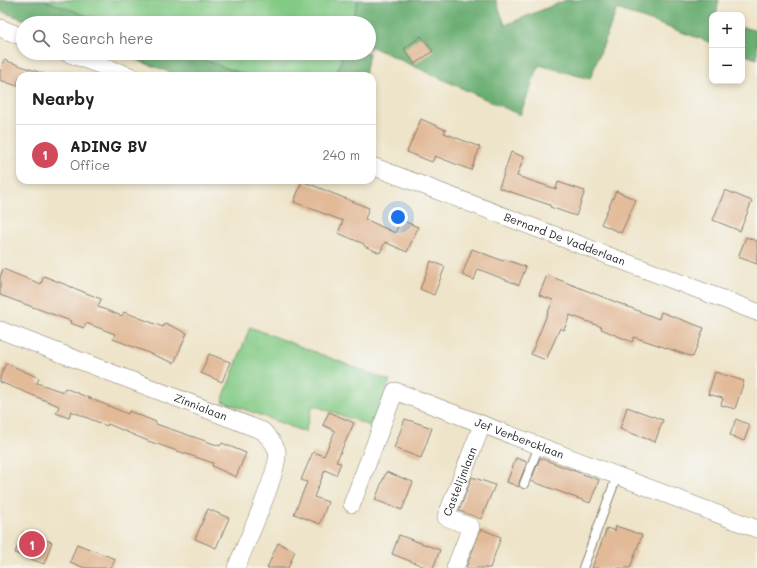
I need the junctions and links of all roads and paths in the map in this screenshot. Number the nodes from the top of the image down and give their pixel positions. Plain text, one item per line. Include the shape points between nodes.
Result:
1 (0, 28) edge
2 (16, 34) edge
3 (86, 60) edge
4 (119, 72) edge
5 (376, 168) edge
6 (757, 312) edge
7 (0, 330) edge
8 (482, 424) junction
9 (538, 446) junction
10 (617, 476) junction
11 (524, 484) dead end
12 (352, 504) dead end
13 (757, 529) edge
14 (236, 568) edge
15 (455, 568) edge
16 (582, 568) edge

1 - 2 street
3 - 4 street
5 - 6 street, Bernard De Vadderlaan
7 - 14 street, Zinnialaan via 263,431 273,442 277,453 274,471
8 - 9 street, Jef Verbercklaan
8 - 12 street, Jef Verbercklaan via 395,391
8 - 15 street, Castelijmlaan via 446,517 471,527
9 - 10 street, Jef Verbercklaan
9 - 11 lane
10 - 13 street, Jef Verbercklaan
10 - 16 lane

